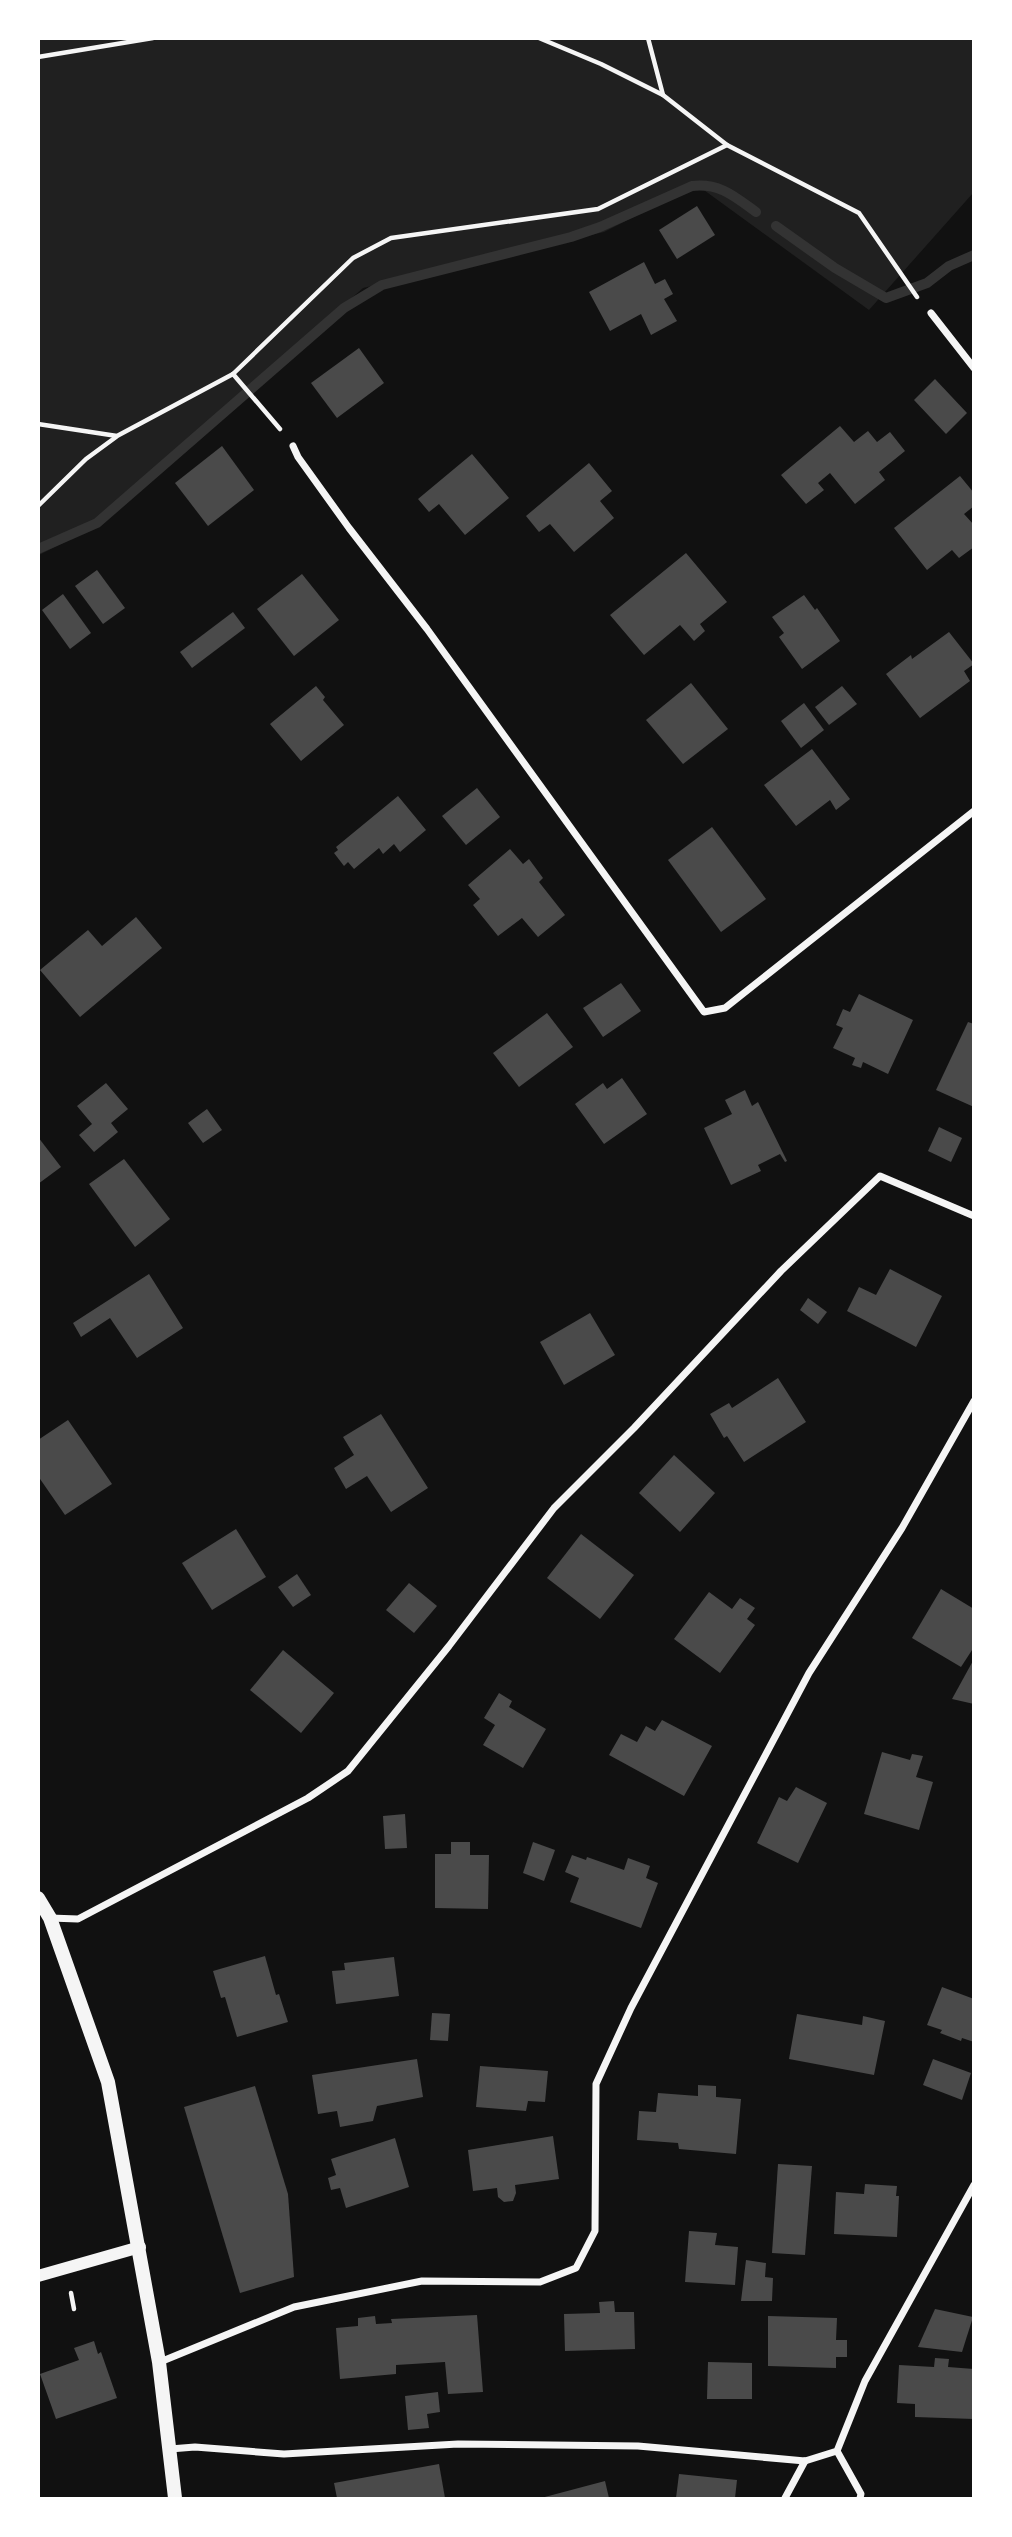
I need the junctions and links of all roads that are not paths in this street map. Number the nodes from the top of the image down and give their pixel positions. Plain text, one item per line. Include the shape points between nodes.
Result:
1 (930, 313) dead end
2 (974, 368) edge
3 (293, 446) road end
4 (974, 811) edge
5 (974, 1216) edge
6 (974, 1401) edge
7 (38, 1898) edge
8 (50, 1917) junction
9 (974, 2185) edge
10 (140, 2247) junction
11 (38, 2276) edge
12 (159, 2362) junction
13 (169, 2449) junction
14 (837, 2451) junction
15 (805, 2461) junction
16 (175, 2498) edge
17 (785, 2498) edge
18 (860, 2498) edge

1 - 2 street
3 - 4 street via 704,1012 725,1008
5 - 8 street via 880,1176 781,1271 554,1508 348,1771 308,1798 78,1919
6 - 12 street via 902,1528 809,1673 603,2068 596,2084 595,2231 576,2268 540,2282 422,2281 304,2305
7 - 8 main road
8 - 10 main road via 108,2082
9 - 14 street via 864,2381
10 - 11 street
10 - 12 main road
12 - 13 main road
13 - 15 street via 284,2454 458,2444 638,2446
13 - 16 main road
14 - 15 street
14 - 18 street
15 - 17 street

